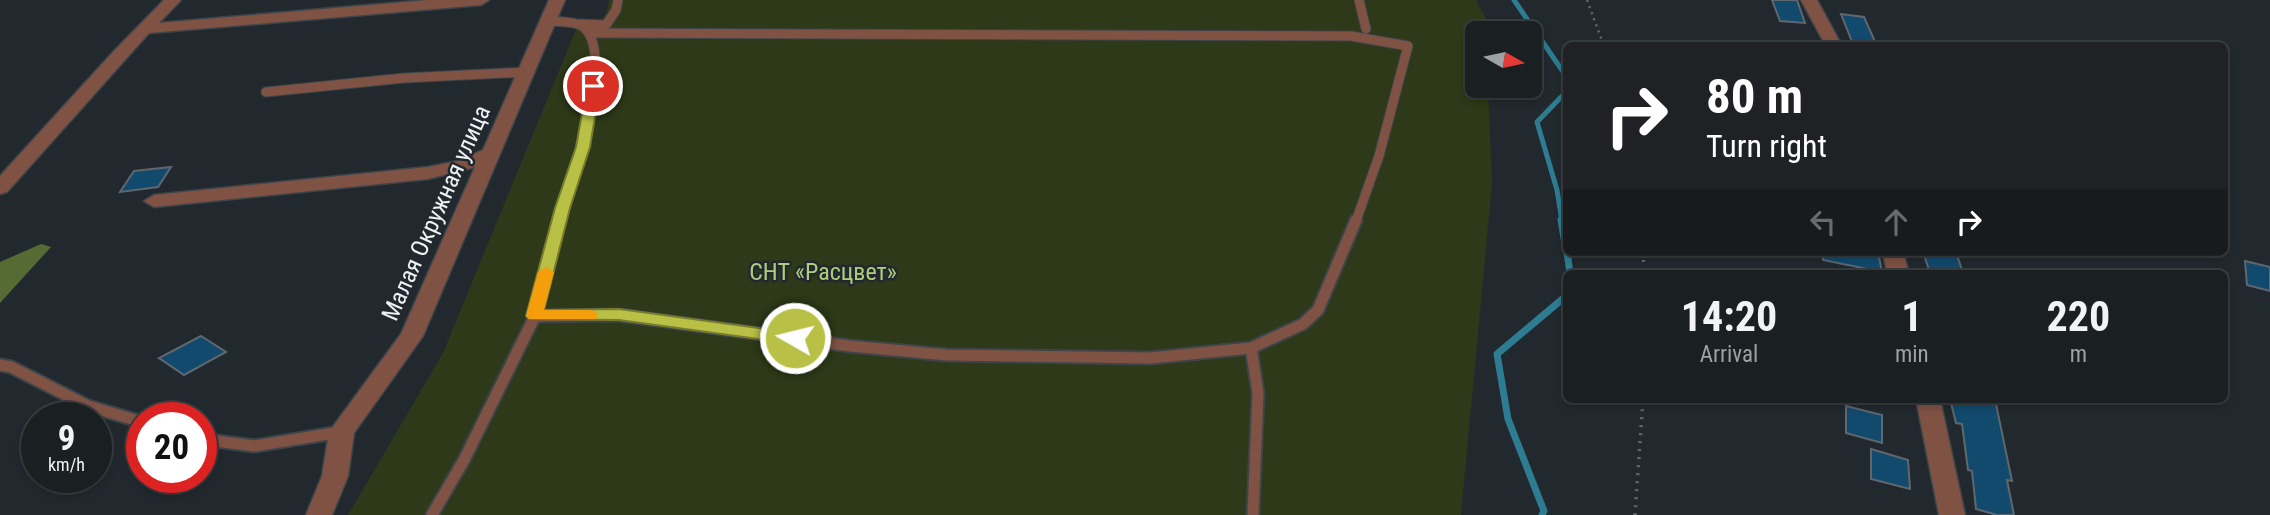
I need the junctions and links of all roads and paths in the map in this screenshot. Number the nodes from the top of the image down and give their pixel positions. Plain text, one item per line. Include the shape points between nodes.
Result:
1 (173, 0) edge
2 (481, 0) edge
3 (557, 0) edge
4 (618, 0) edge
5 (1359, 0) edge
6 (1587, 0) edge
7 (1809, 0) edge
8 (550, 21) junction
9 (580, 24) junction
10 (144, 29) junction
11 (1366, 29) dead end
12 (589, 33) junction
13 (1603, 42) edge
14 (1832, 42) edge
15 (527, 72) junction
16 (266, 92) dead end
17 (491, 154) junction
18 (0, 188) edge
19 (154, 201) dead end
20 (535, 316) junction
21 (1251, 348) junction
22 (0, 365) edge
23 (1643, 403) edge
24 (1929, 403) edge
25 (126, 417) edge
26 (342, 432) junction
27 (217, 444) edge
28 (318, 515) edge
29 (432, 515) edge
30 (1253, 515) edge
31 (1634, 515) edge
32 (1952, 515) edge

1 - 10 street
2 - 10 street
3 - 8 street, Малая Окружная улица
4 - 9 lane via 606,24
5 - 11 lane
6 - 13 path
7 - 14 street
8 - 9 lane
8 - 15 street, Малая Окружная улица
9 - 12 lane
10 - 18 street
12 - 20 lane via 593,86 583,147 562,208
12 - 21 lane via 1352,36 1408,46 1379,156 1318,310 1303,324
15 - 16 lane
15 - 17 street, Малая Окружная улица
17 - 19 street via 428,173
17 - 26 street, Малая Окружная улица via 412,336
20 - 21 lane via 619,315 947,355 1150,358
20 - 29 lane
21 - 30 lane via 1258,393
22 - 25 lane via 88,406
23 - 31 path
24 - 32 street
26 - 27 lane via 262,448
26 - 28 street, Малая Окружная улица via 335,476

